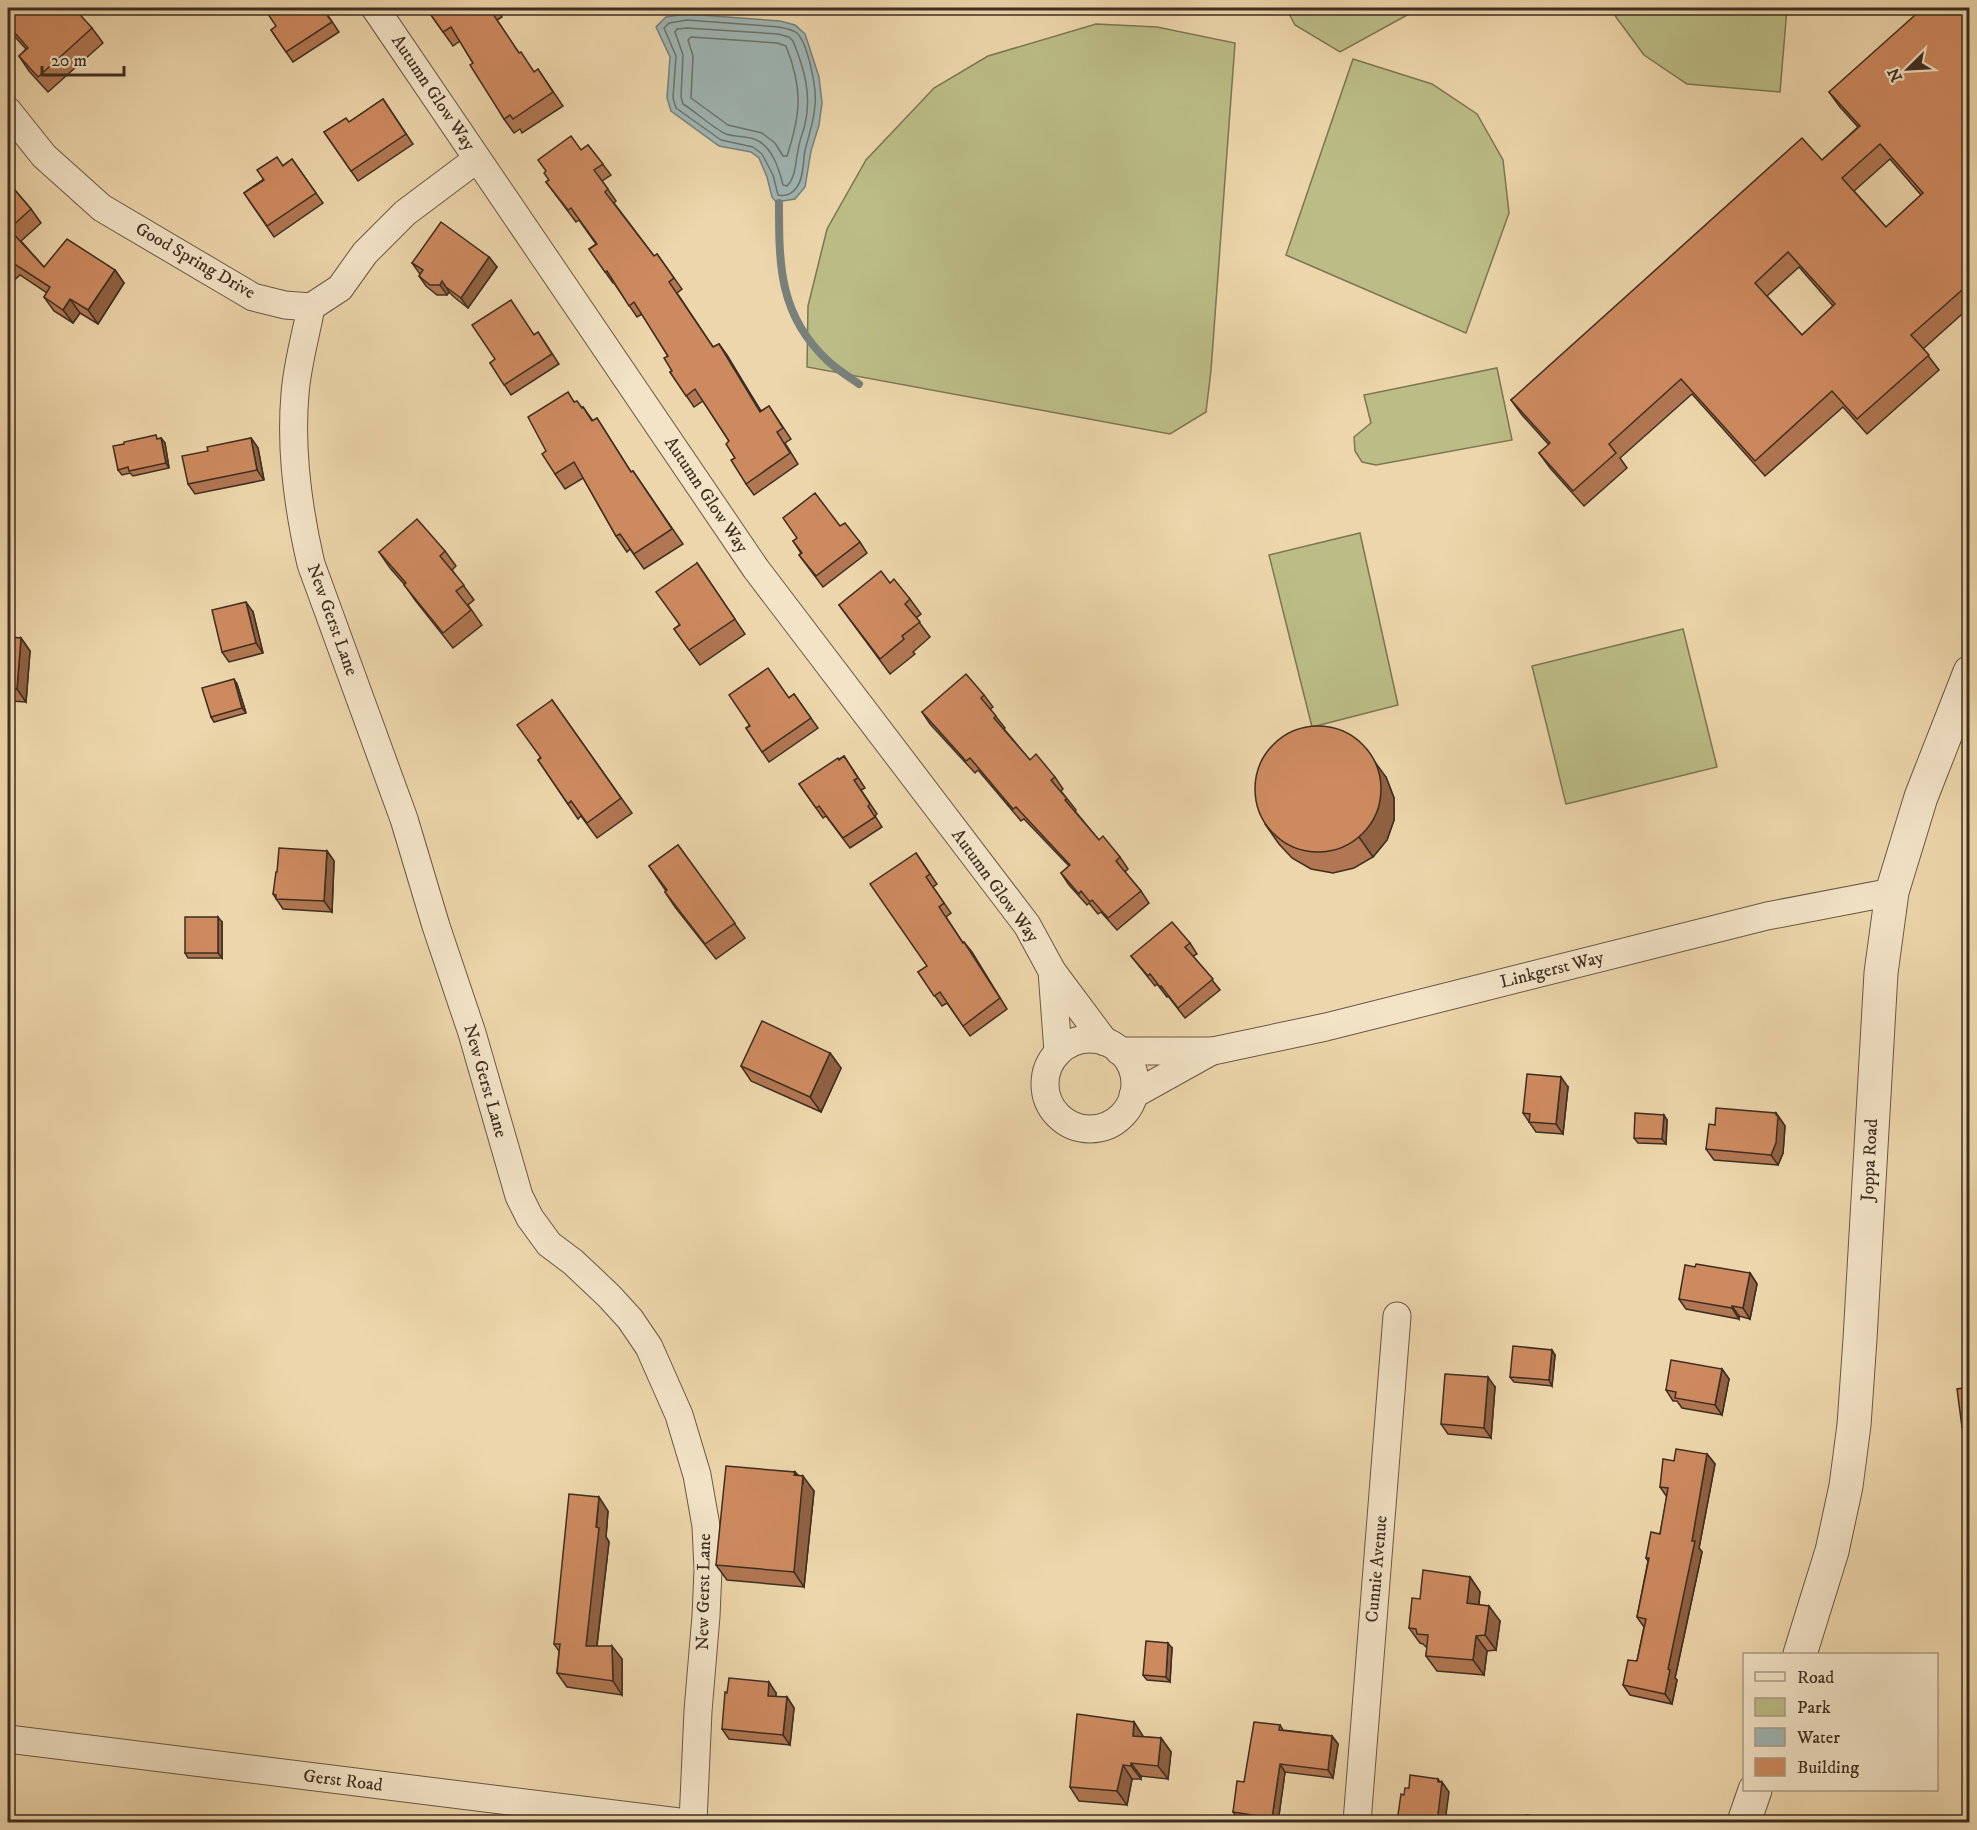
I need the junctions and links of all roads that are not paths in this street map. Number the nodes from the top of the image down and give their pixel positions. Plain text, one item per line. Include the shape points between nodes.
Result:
1 (375, 8) edge
2 (8, 111) edge
3 (477, 159) junction
4 (311, 306) junction
5 (1970, 672) edge
6 (1892, 892) junction
7 (1052, 971) junction
8 (1112, 1046) junction
9 (1213, 1051) junction
10 (1058, 1052) junction
11 (1133, 1095) junction
12 (1397, 1316) dead end
13 (1800, 1653) edge
14 (8, 1739) edge
15 (1755, 1791) edge
16 (491, 1811) edge
17 (679, 1822) edge
18 (693, 1822) edge
19 (1357, 1822) edge
20 (1744, 1822) edge

1 - 3 street, Autumn Glow Way
2 - 4 street, Good Spring Drive via 44,156 102,208 252,297
3 - 4 street via 405,213 365,253 340,288
3 - 7 street, Autumn Glow Way via 743,550 1027,925
4 - 18 street, New Gerst Lane via 295,393 295,477 303,531 311,564 404,819 519,1196 549,1244 609,1296 650,1347 679,1415 697,1474 706,1526 708,1570
5 - 6 street, Joppa Road via 1921,797
6 - 9 street, Linkgerst Way via 1767,915 1337,1024
6 - 13 street, Joppa Road via 1881,973 1860,1339 1848,1476 1832,1551
7 - 8 street, Autumn Glow Way
7 - 10 street, Autumn Glow Way
8 - 9 street, Linkgerst Way
8 - 10 street via 1080,1040
8 - 11 street via 1132,1071
9 - 11 street, Linkgerst Way
10 - 11 street via 1049,1064 1045,1090 1049,1104 1068,1124 1081,1129 1108,1126 1124,1113
12 - 19 street, Cunnie Avenue
14 - 16 street, Gerst Road
15 - 20 street
16 - 17 street, Gerst Road

